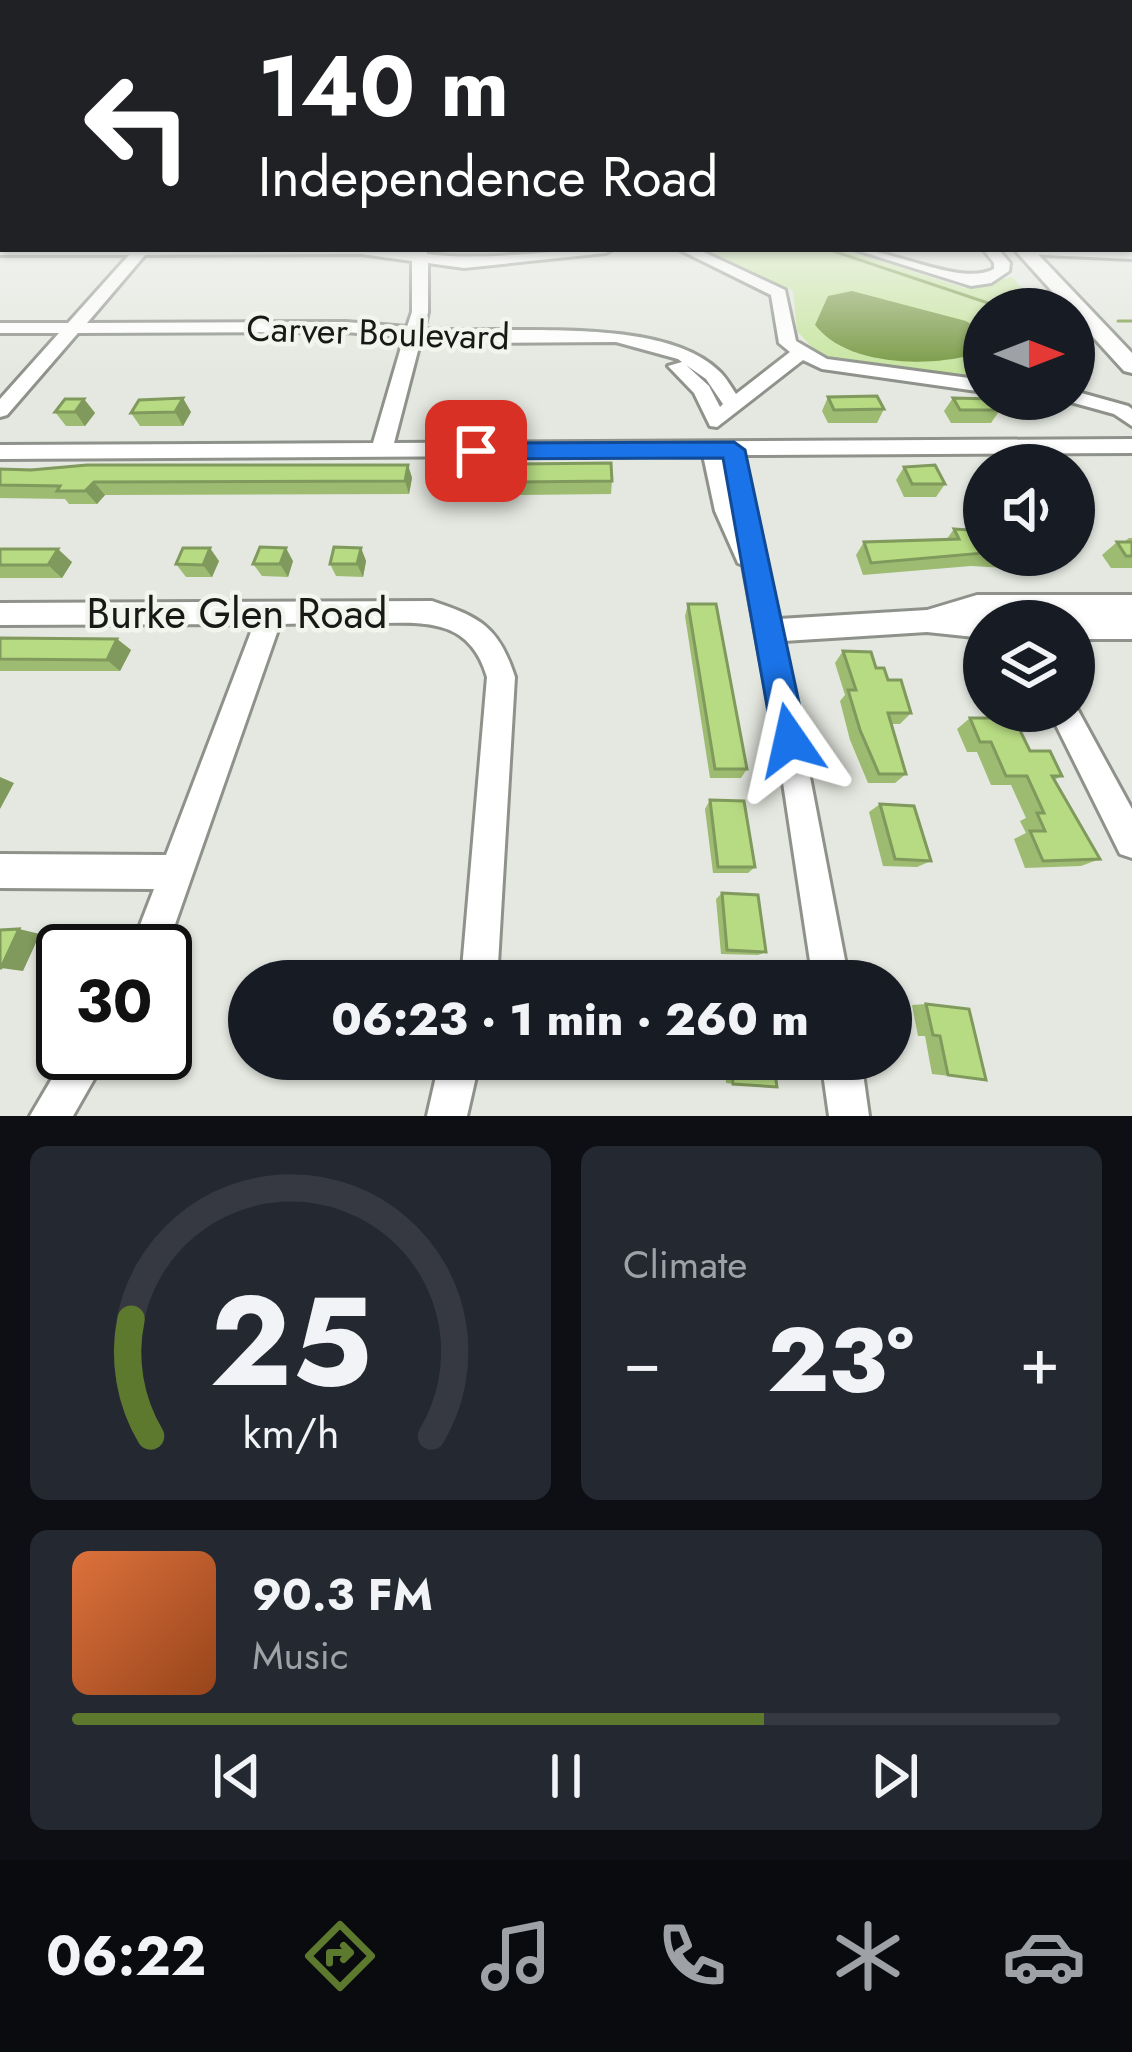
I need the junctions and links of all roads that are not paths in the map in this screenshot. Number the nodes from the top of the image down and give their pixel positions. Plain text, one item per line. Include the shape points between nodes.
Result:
1 (126, 267) edge
2 (423, 267) edge
3 (723, 267) edge
4 (923, 267) edge
5 (1001, 267) edge
6 (1040, 267) edge
7 (0, 328) edge
8 (68, 333) junction
9 (0, 338) edge
10 (410, 338) junction
11 (800, 353) junction
12 (1132, 366) edge
13 (963, 383) edge
14 (1095, 403) edge
15 (733, 404) junction
16 (0, 411) edge
17 (1132, 420) edge
18 (717, 421) junction
19 (1132, 446) edge
20 (722, 450) junction
21 (381, 451) junction
22 (0, 452) edge
23 (1132, 606) edge
24 (1095, 609) edge
25 (272, 613) junction
26 (0, 614) edge
27 (963, 619) edge
28 (1095, 628) edge
29 (1132, 628) edge
30 (769, 631) junction
31 (1074, 732) edge
32 (1132, 842) edge
33 (0, 871) edge
34 (178, 872) junction
35 (158, 924) edge
36 (480, 960) edge
37 (827, 960) edge
38 (73, 1080) edge
39 (455, 1080) edge
40 (845, 1080) edge
41 (50, 1116) edge
42 (447, 1116) edge
43 (849, 1116) edge

1 - 8 street
2 - 10 street
3 - 11 street via 778,293 788,343
4 - 5 street via 971,281
6 - 12 main road
7 - 8 street, Carver Boulevard
8 - 9 street, Carver Boulevard
8 - 10 street, Carver Boulevard
8 - 16 street
10 - 15 street, Carver Boulevard via 648,342 700,365
10 - 18 street, Carver Boulevard via 639,351 686,371
10 - 21 street
11 - 13 street via 845,368
11 - 15 street
14 - 17 street
15 - 18 street
18 - 20 street
19 - 20 street
20 - 21 street
20 - 30 street via 726,511
21 - 22 street
23 - 24 street
25 - 26 street, Burke Glen Road
25 - 34 street
25 - 36 street, Burke Glen Road via 432,612 488,639 501,676
27 - 30 street
28 - 29 street
30 - 37 street
31 - 32 street
33 - 34 street
34 - 35 street
38 - 41 street
39 - 42 street
40 - 43 street

